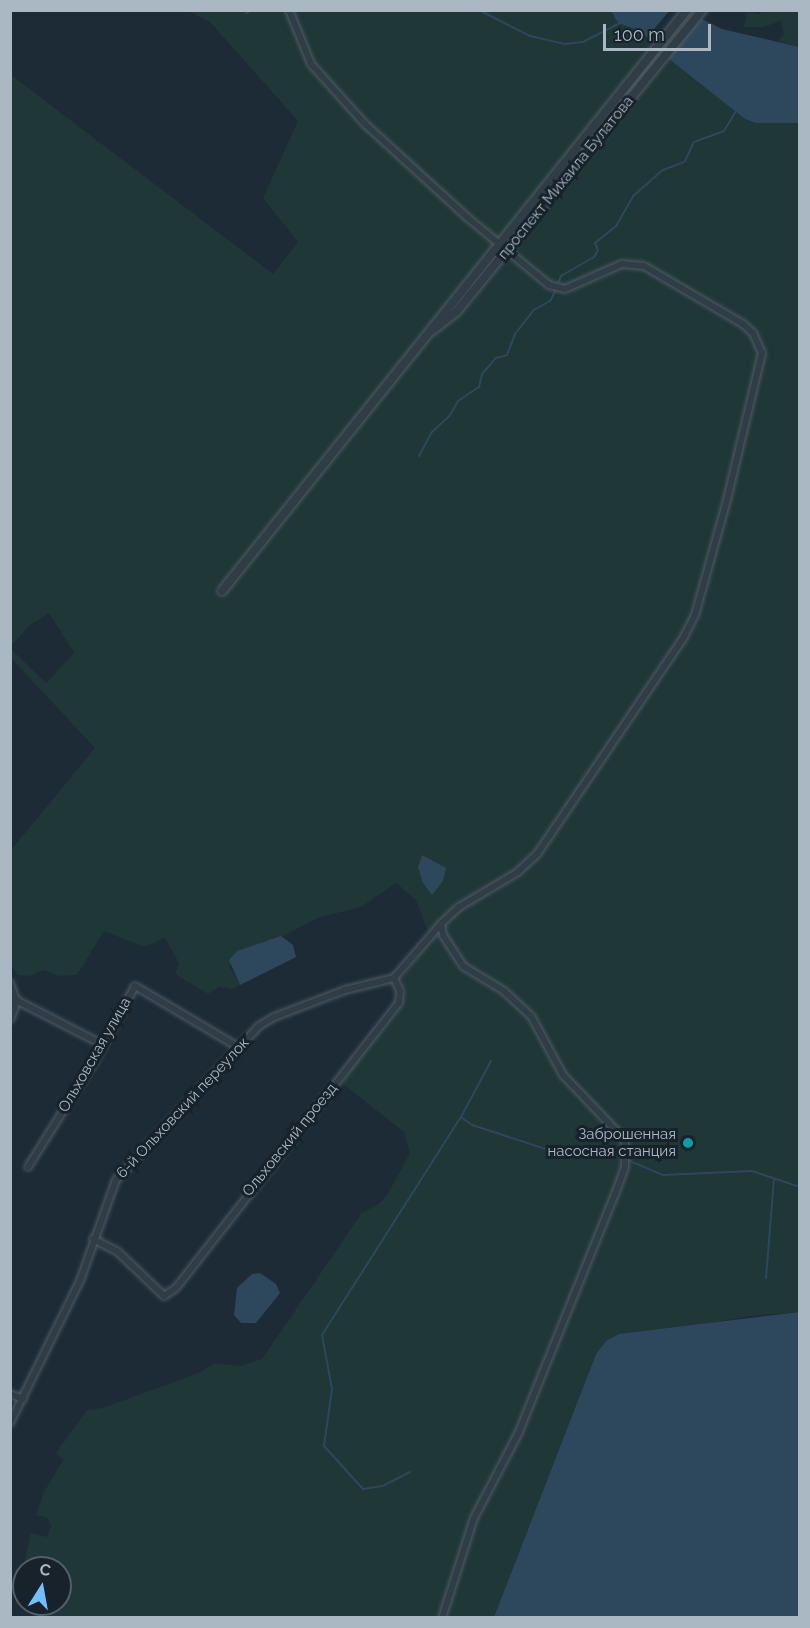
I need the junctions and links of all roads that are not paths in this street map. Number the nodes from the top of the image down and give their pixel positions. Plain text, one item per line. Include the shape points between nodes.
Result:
1 (289, 10) edge
2 (687, 10) edge
3 (702, 10) edge
4 (498, 242) junction
5 (507, 250) junction
6 (422, 338) junction
7 (222, 591) dead end
8 (441, 924) junction
9 (394, 978) junction
10 (10, 983) edge
11 (16, 1000) junction
12 (10, 1018) edge
13 (103, 1045) junction
14 (240, 1048) junction
15 (28, 1167) dead end
16 (93, 1239) junction
17 (10, 1394) edge
18 (23, 1399) junction
19 (10, 1423) edge
20 (442, 1617) edge

1 - 4 street via 311,64 364,124
2 - 4 street, проспект Михаила Булатова
3 - 5 street, проспект Михаила Булатова
4 - 5 street
4 - 6 street, проспект Михаила Булатова
5 - 6 street, проспект Михаила Булатова via 456,312
5 - 8 street via 549,285 565,289 622,264 644,266 743,324 758,342 762,364 702,589 684,638 537,854 518,872 459,907
6 - 7 street, проспект Михаила Булатова
8 - 9 street
8 - 20 street via 463,966 504,991 531,1016 564,1075 625,1140 625,1167 615,1194 519,1432 474,1518
9 - 14 street, 6-й Ольховский переулок via 345,990 274,1017
9 - 16 street, Ольховский проезд via 400,991 399,1003 176,1288 164,1296 118,1252
10 - 11 street
11 - 12 street
11 - 13 street
13 - 14 street, Ольховская улица via 135,986
13 - 15 street, Ольховская улица
14 - 16 street, 6-й Ольховский переулок via 116,1180
16 - 18 street, 6-й Ольховский переулок via 80,1281
17 - 18 street
18 - 19 street, 6-й Ольховский переулок

